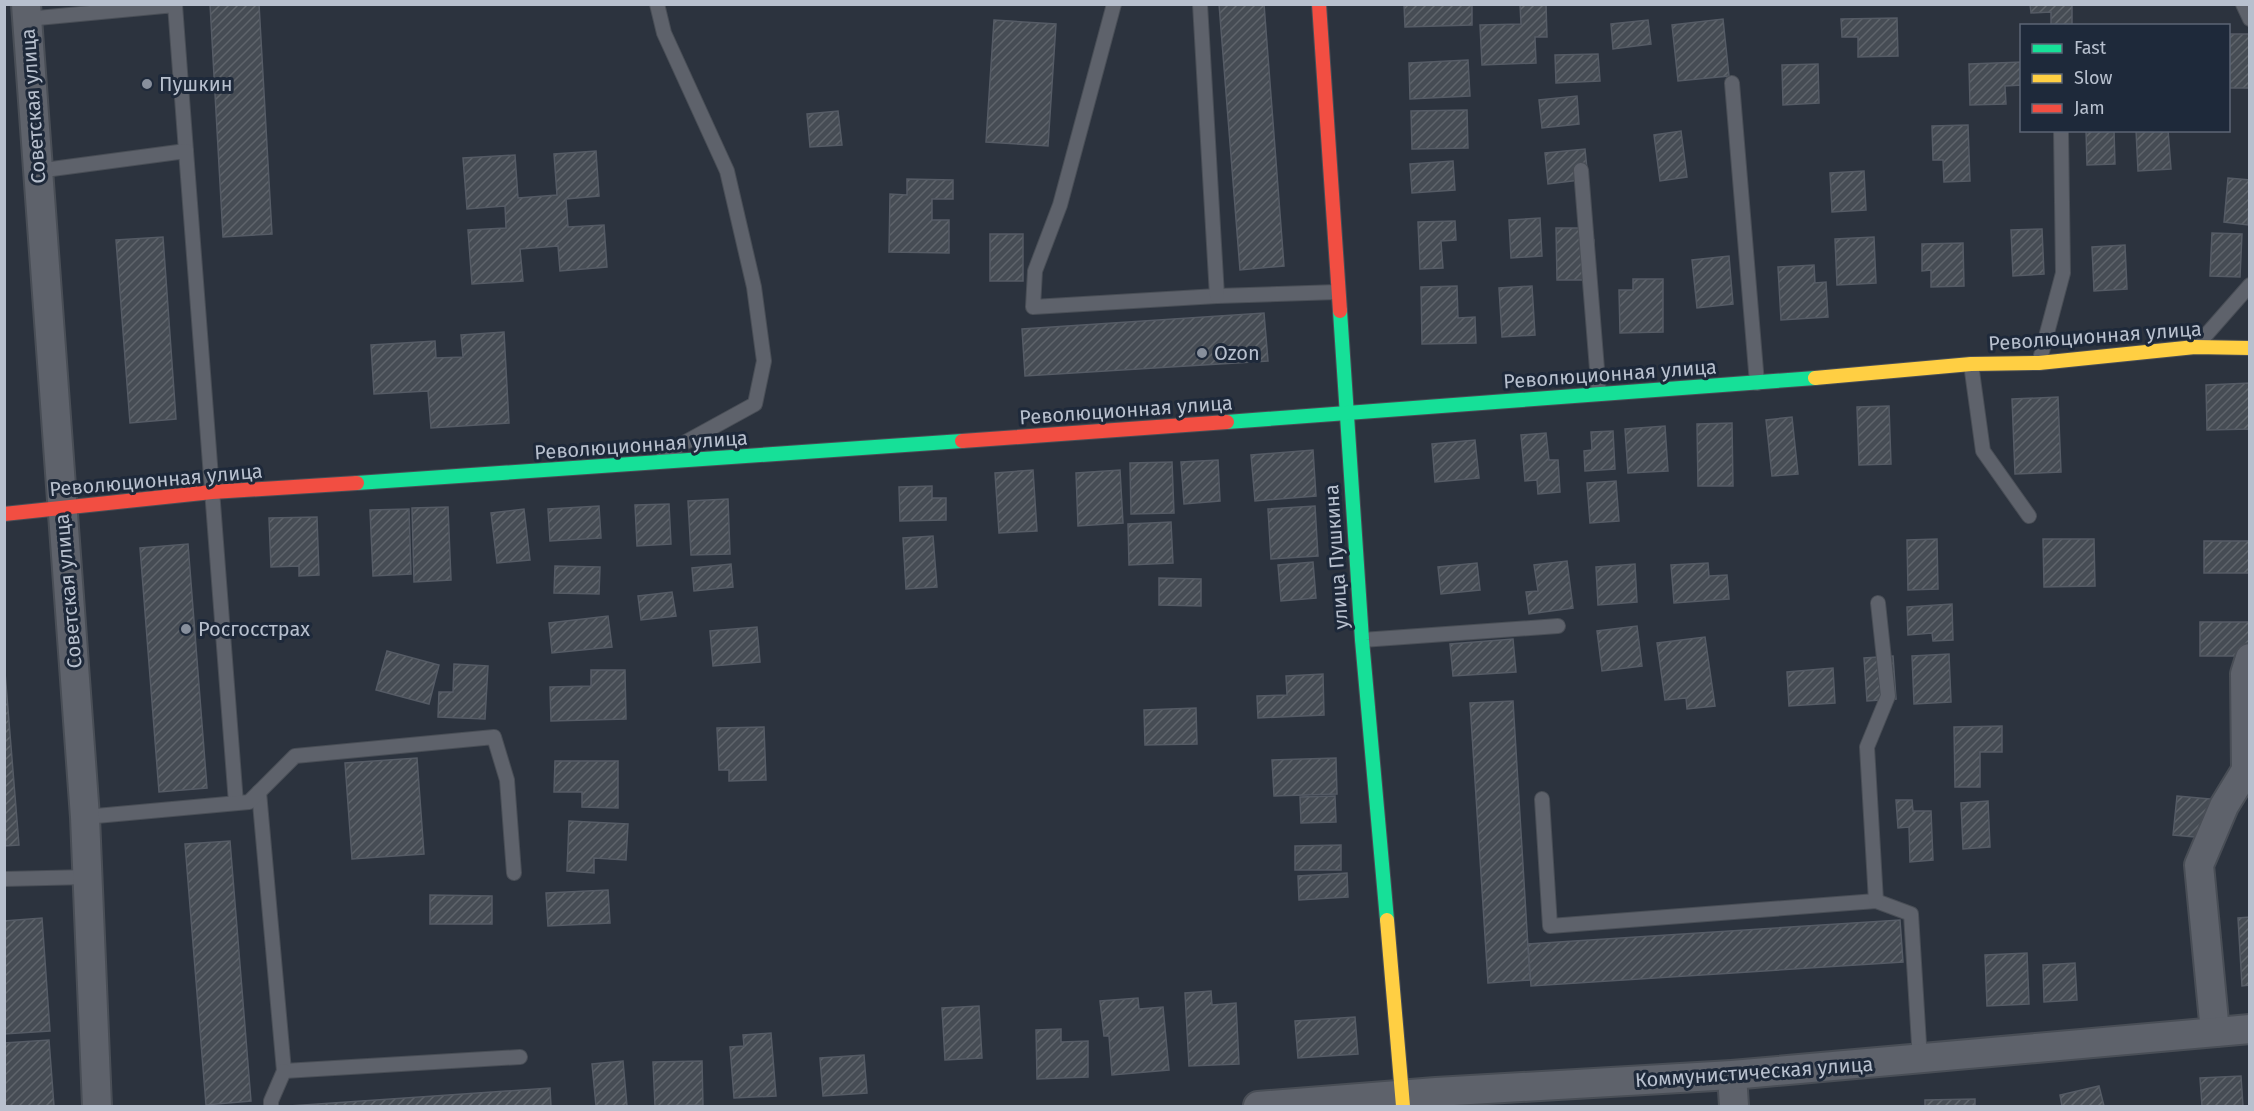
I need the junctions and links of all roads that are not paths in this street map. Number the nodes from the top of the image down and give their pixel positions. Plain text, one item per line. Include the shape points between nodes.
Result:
1 (657, 4) edge
2 (1114, 4) edge
3 (1200, 4) edge
4 (1319, 4) edge
5 (2243, 4) edge
6 (26, 11) edge
7 (2250, 19) edge
8 (1732, 83) dead end
9 (2061, 132) edge
10 (186, 151) junction
11 (1581, 170) dead end
12 (37, 171) junction
13 (2250, 285) edge
14 (1338, 292) junction
15 (1217, 296) junction
16 (2195, 347) junction
17 (2250, 348) edge
18 (2039, 363) junction
19 (1971, 364) junction
20 (1757, 382) junction
21 (1599, 394) junction
22 (1346, 413) junction
23 (646, 464) junction
24 (212, 492) junction
25 (62, 508) junction
26 (4, 514) edge
27 (2029, 516) dead end
28 (1878, 603) dead end
29 (1558, 626) dead end
30 (1362, 640) junction
31 (2250, 658) edge
32 (259, 792) junction
33 (1542, 799) dead end
34 (236, 803) junction
35 (85, 817) junction
36 (514, 873) dead end
37 (88, 877) junction
38 (4, 879) edge
39 (1876, 902) junction
40 (2250, 1029) edge
41 (2215, 1032) junction
42 (520, 1057) dead end
43 (1920, 1060) junction
44 (284, 1071) junction
45 (1732, 1075) junction
46 (1403, 1101) edge
47 (97, 1107) edge
48 (271, 1107) edge
49 (1258, 1107) edge
50 (1734, 1107) edge

1 - 23 lane via 664,33 726,171 754,287 764,361 755,404
2 - 15 lane via 1060,205 1035,271 1033,307
3 - 15 lane
4 - 14 street, улица Пушкина
5 - 7 lane
6 - 10 lane via 175,5
6 - 12 street, Советская улица
8 - 20 lane
9 - 18 lane via 2063,273
10 - 12 lane
10 - 24 lane
11 - 21 lane
12 - 25 street, Советская улица
13 - 16 lane
14 - 15 lane
14 - 22 street, улица Пушкина
16 - 17 street, Революционная улица
16 - 18 street, Революционная улица
18 - 19 street, Революционная улица
19 - 20 street, Революционная улица
19 - 27 lane via 1983,451
20 - 21 street, Революционная улица
21 - 22 street, Революционная улица
22 - 23 street, Революционная улица
22 - 30 street, улица Пушкина
23 - 24 street, Революционная улица
24 - 25 street, Революционная улица
24 - 34 lane
25 - 26 street, Революционная улица
25 - 35 street, Советская улица
28 - 39 lane via 1888,696 1867,747
29 - 30 lane
30 - 46 street, улица Пушкина
31 - 41 street via 2245,674 2246,770 2224,806 2199,865
32 - 34 lane via 249,802
32 - 36 lane via 295,756 494,737 507,780
32 - 44 lane
33 - 39 lane via 1550,926
34 - 35 lane
35 - 37 street, Советская улица
37 - 38 lane
37 - 47 street, Советская улица
39 - 43 lane via 1911,914
40 - 41 street, Коммунистическая улица
41 - 43 street, Коммунистическая улица
42 - 44 lane
43 - 45 street, Коммунистическая улица
44 - 48 lane
45 - 46 street, Коммунистическая улица
45 - 50 street
46 - 49 street, Коммунистическая улица

